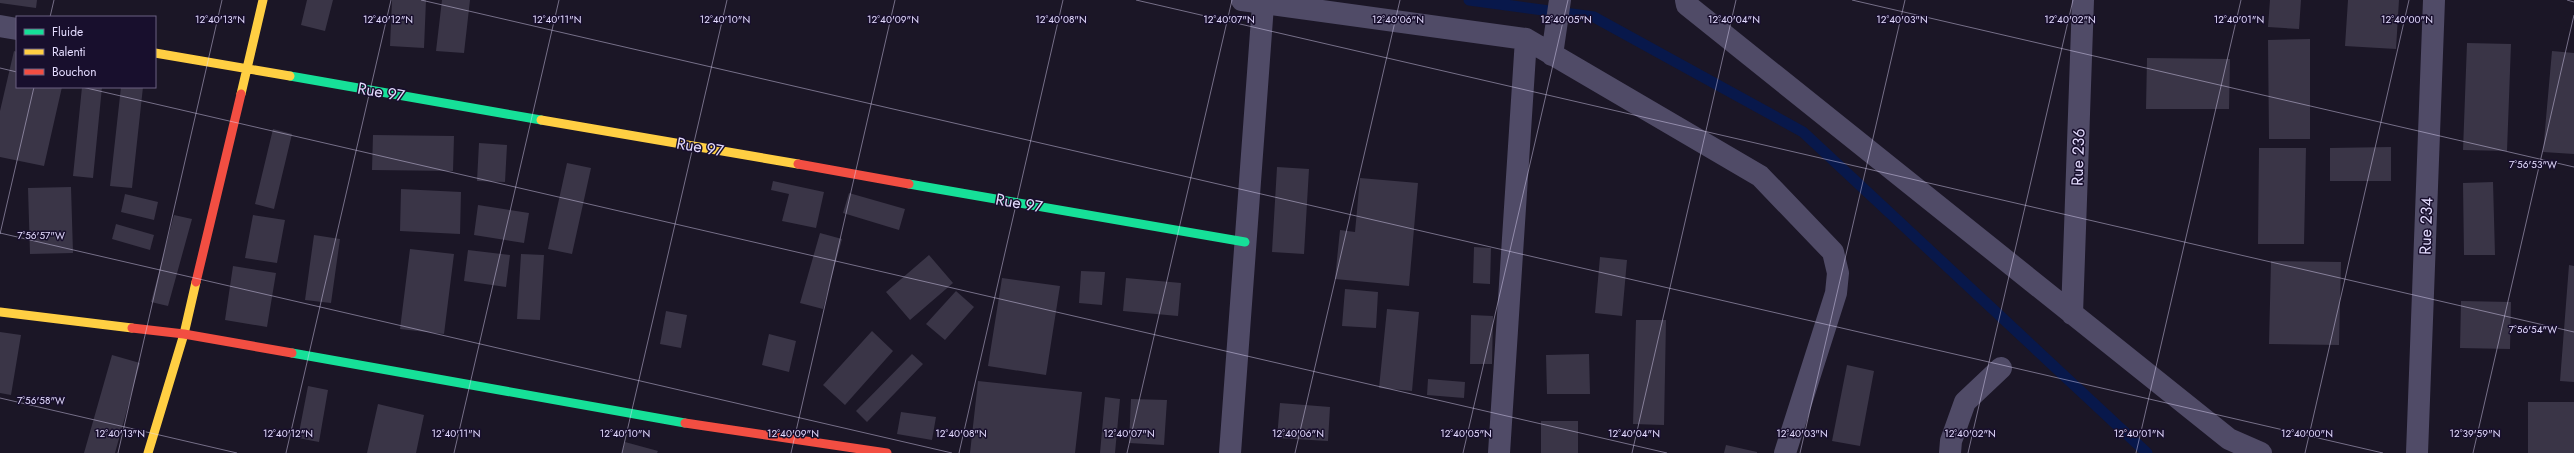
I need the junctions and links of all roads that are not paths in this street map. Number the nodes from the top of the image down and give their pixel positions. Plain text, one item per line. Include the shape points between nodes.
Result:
1 (263, 0) edge
2 (1686, 0) edge
3 (2083, 0) edge
4 (2434, 0) edge
5 (1253, 2) edge
6 (1559, 10) edge
7 (0, 26) edge
8 (16, 29) edge
9 (1526, 39) junction
10 (156, 53) edge
11 (1552, 55) junction
12 (248, 69) junction
13 (1246, 242) junction
14 (0, 312) edge
15 (2072, 314) junction
16 (184, 334) junction
17 (2001, 368) dead end
18 (1950, 447) edge
19 (148, 453) edge
20 (887, 453) edge
21 (1230, 453) edge
22 (1499, 453) edge
23 (1785, 453) edge
24 (2261, 453) edge
25 (2417, 453) edge

1 - 12 street
2 - 15 street via 1687,5
3 - 15 street, Rue 236
4 - 25 street, Rue 234
5 - 9 street
5 - 13 street
6 - 11 street
7 - 8 street
9 - 11 street
9 - 22 street
10 - 12 street, Rue 97
11 - 23 street via 1760,176 1833,252 1838,273 1836,293
12 - 13 street, Rue 97
12 - 16 street
13 - 21 street
14 - 16 street
15 - 24 street via 2229,439
16 - 19 street
16 - 20 street via 683,423
17 - 18 street via 1965,402

